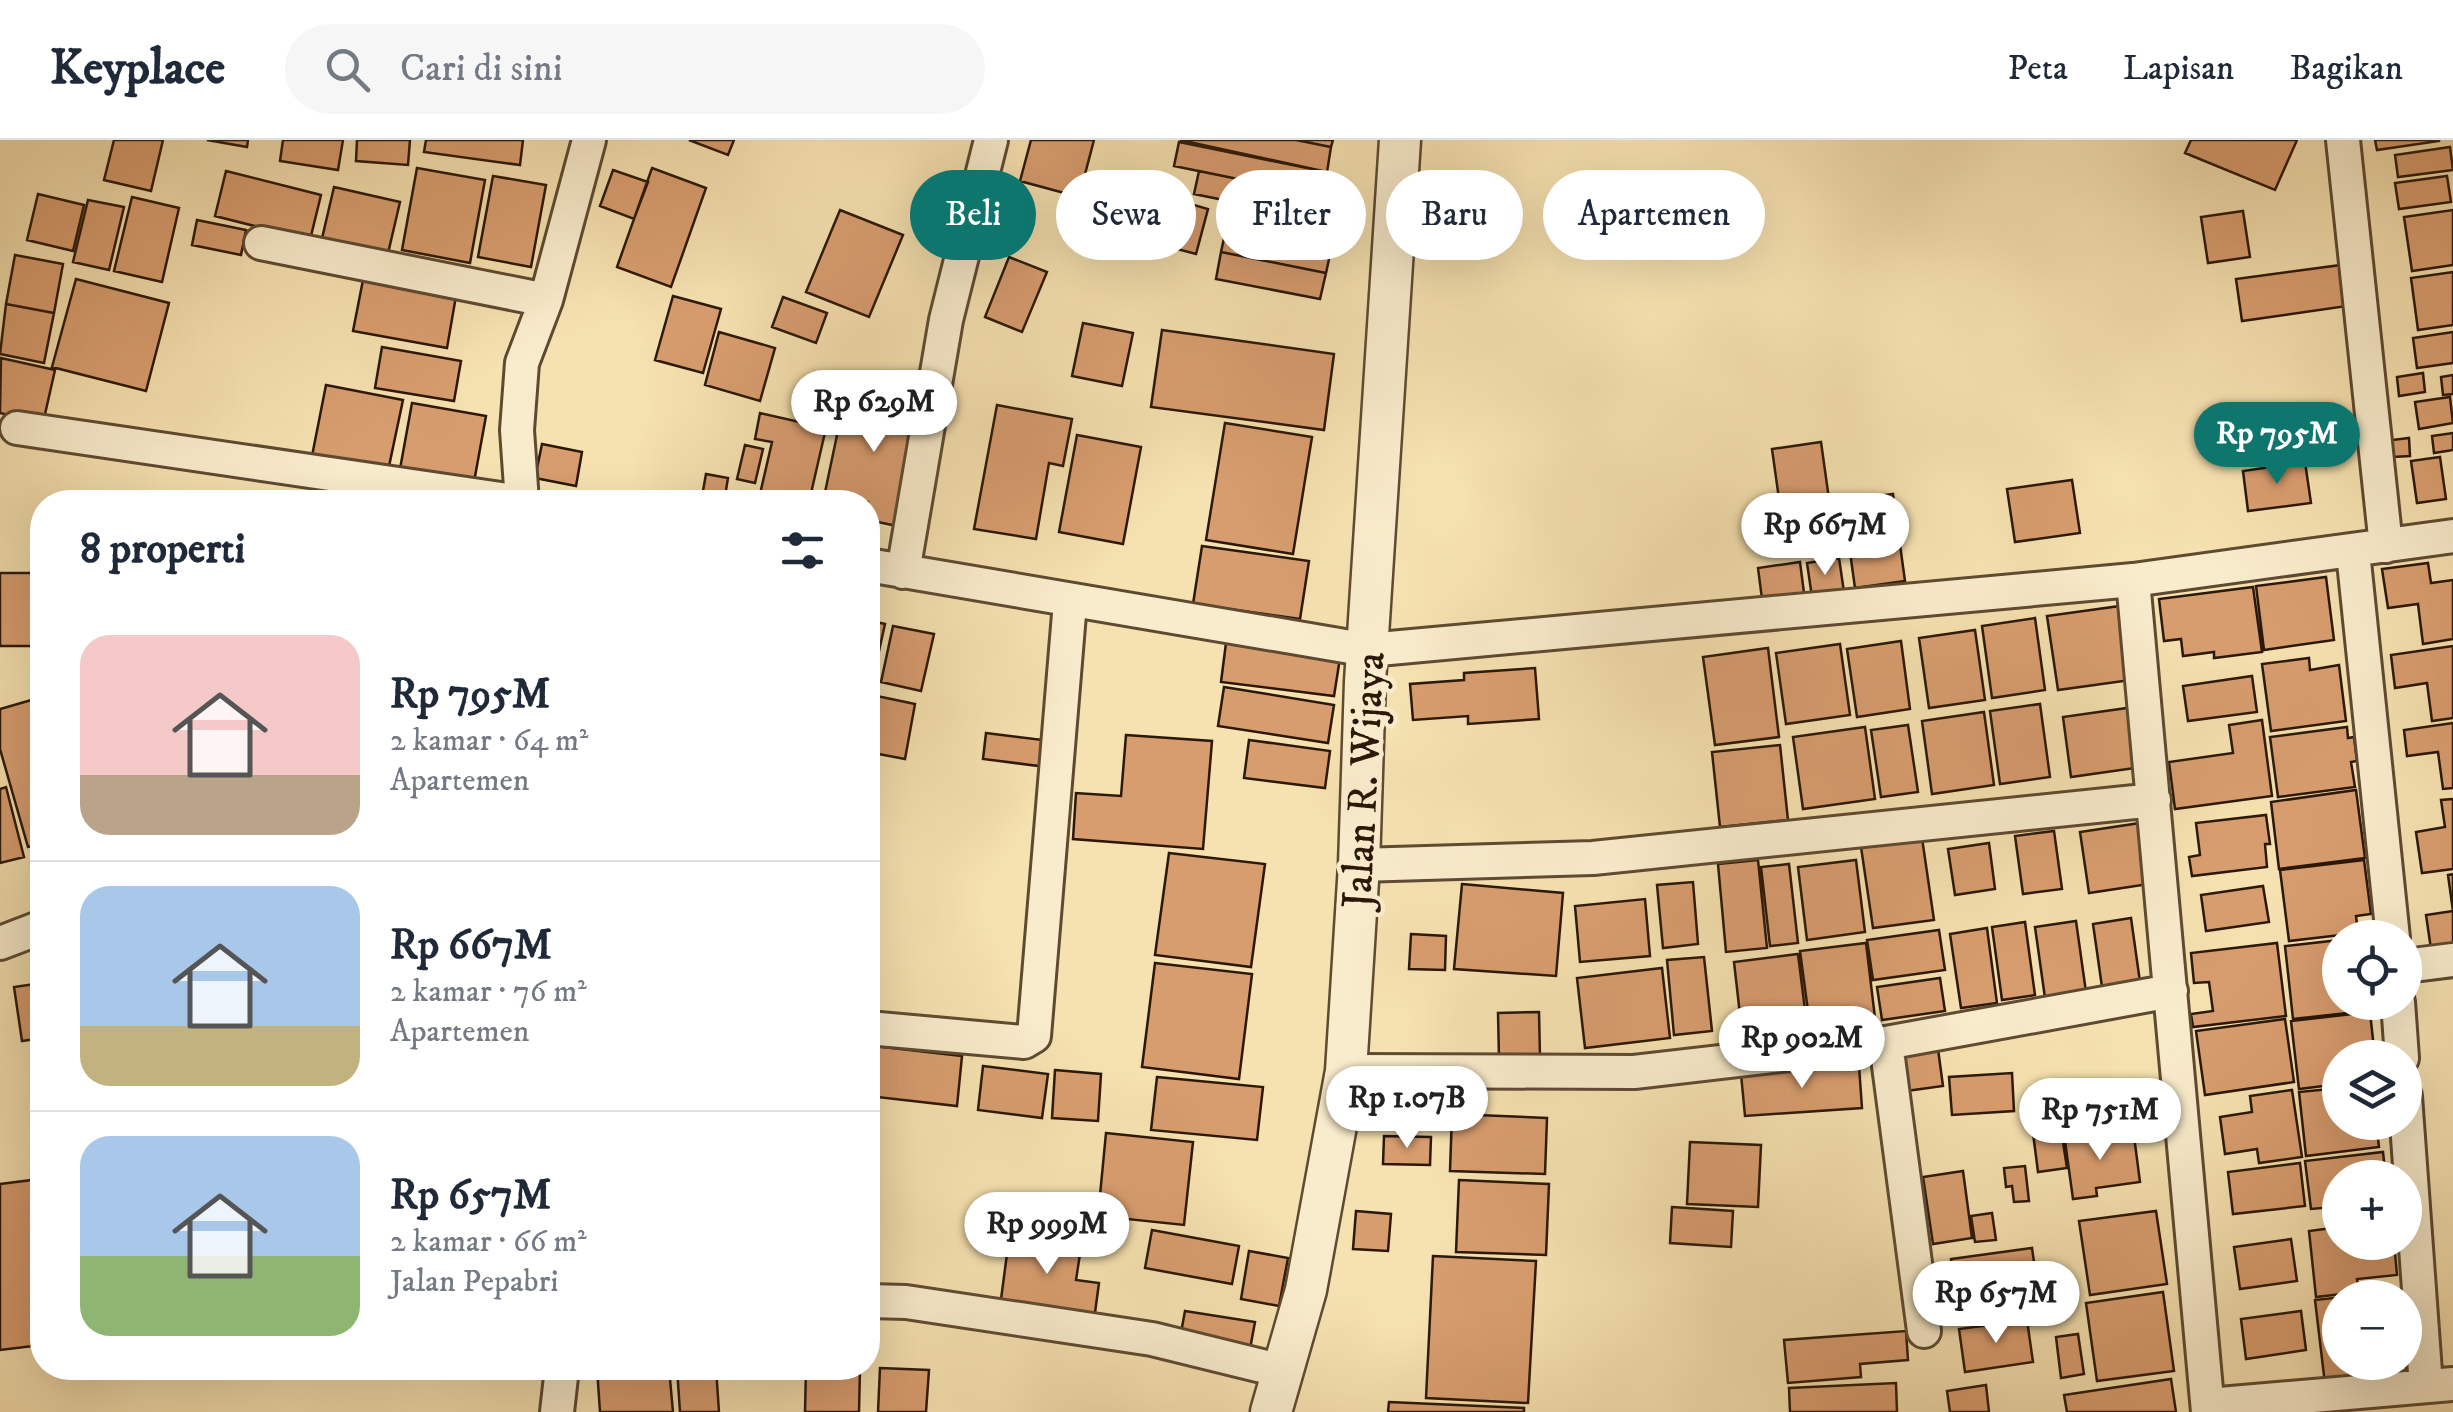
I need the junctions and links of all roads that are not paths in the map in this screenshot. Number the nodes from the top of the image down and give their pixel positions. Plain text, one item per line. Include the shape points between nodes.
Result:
1 (589, 140) edge
2 (992, 140) edge
3 (1400, 140) edge
4 (2343, 140) edge
5 (261, 243) dead end
6 (546, 300) junction
7 (17, 428) dead end
8 (440, 490) edge
9 (521, 490) edge
10 (2453, 536) edge
11 (2386, 546) junction
12 (2353, 552) junction
13 (880, 568) edge
14 (903, 572) junction
15 (2133, 580) junction
16 (1070, 602) junction
17 (1368, 650) junction
18 (2154, 800) junction
19 (1360, 865) junction
20 (2391, 920) edge
21 (30, 931) edge
22 (0, 942) edge
23 (2453, 960) edge
24 (2422, 964) edge
25 (2171, 991) junction
26 (880, 1029) edge
27 (1886, 1043) junction
28 (1346, 1072) junction
29 (2410, 1140) edge
30 (880, 1301) edge
31 (1924, 1332) dead end
32 (1282, 1371) junction
33 (561, 1380) edge
34 (2439, 1385) edge
35 (2208, 1408) edge
36 (557, 1412) edge
37 (1271, 1412) edge

1 - 6 street
2 - 14 street via 946,320
3 - 17 street, Jalan R. Wijaya
4 - 11 street
5 - 6 street
6 - 9 street via 522,363
7 - 8 street
10 - 11 street
11 - 12 street
12 - 15 street
12 - 20 street
13 - 14 street
14 - 16 street
15 - 17 street
15 - 18 street
16 - 17 street
16 - 26 street via 1034,1036 1024,1042
17 - 19 street, Jalan R. Wijaya
18 - 19 street via 1594,858
18 - 25 street
19 - 28 street, Jalan R. Wijaya
21 - 22 street
23 - 24 street
25 - 27 street
25 - 35 street
27 - 28 street via 1634,1072
27 - 31 street
28 - 32 street, Jalan R. Wijaya via 1306,1290
29 - 34 street
30 - 32 street via 1152,1338
32 - 37 street, Jalan R. Wijaya
33 - 36 street
34 - 35 street

